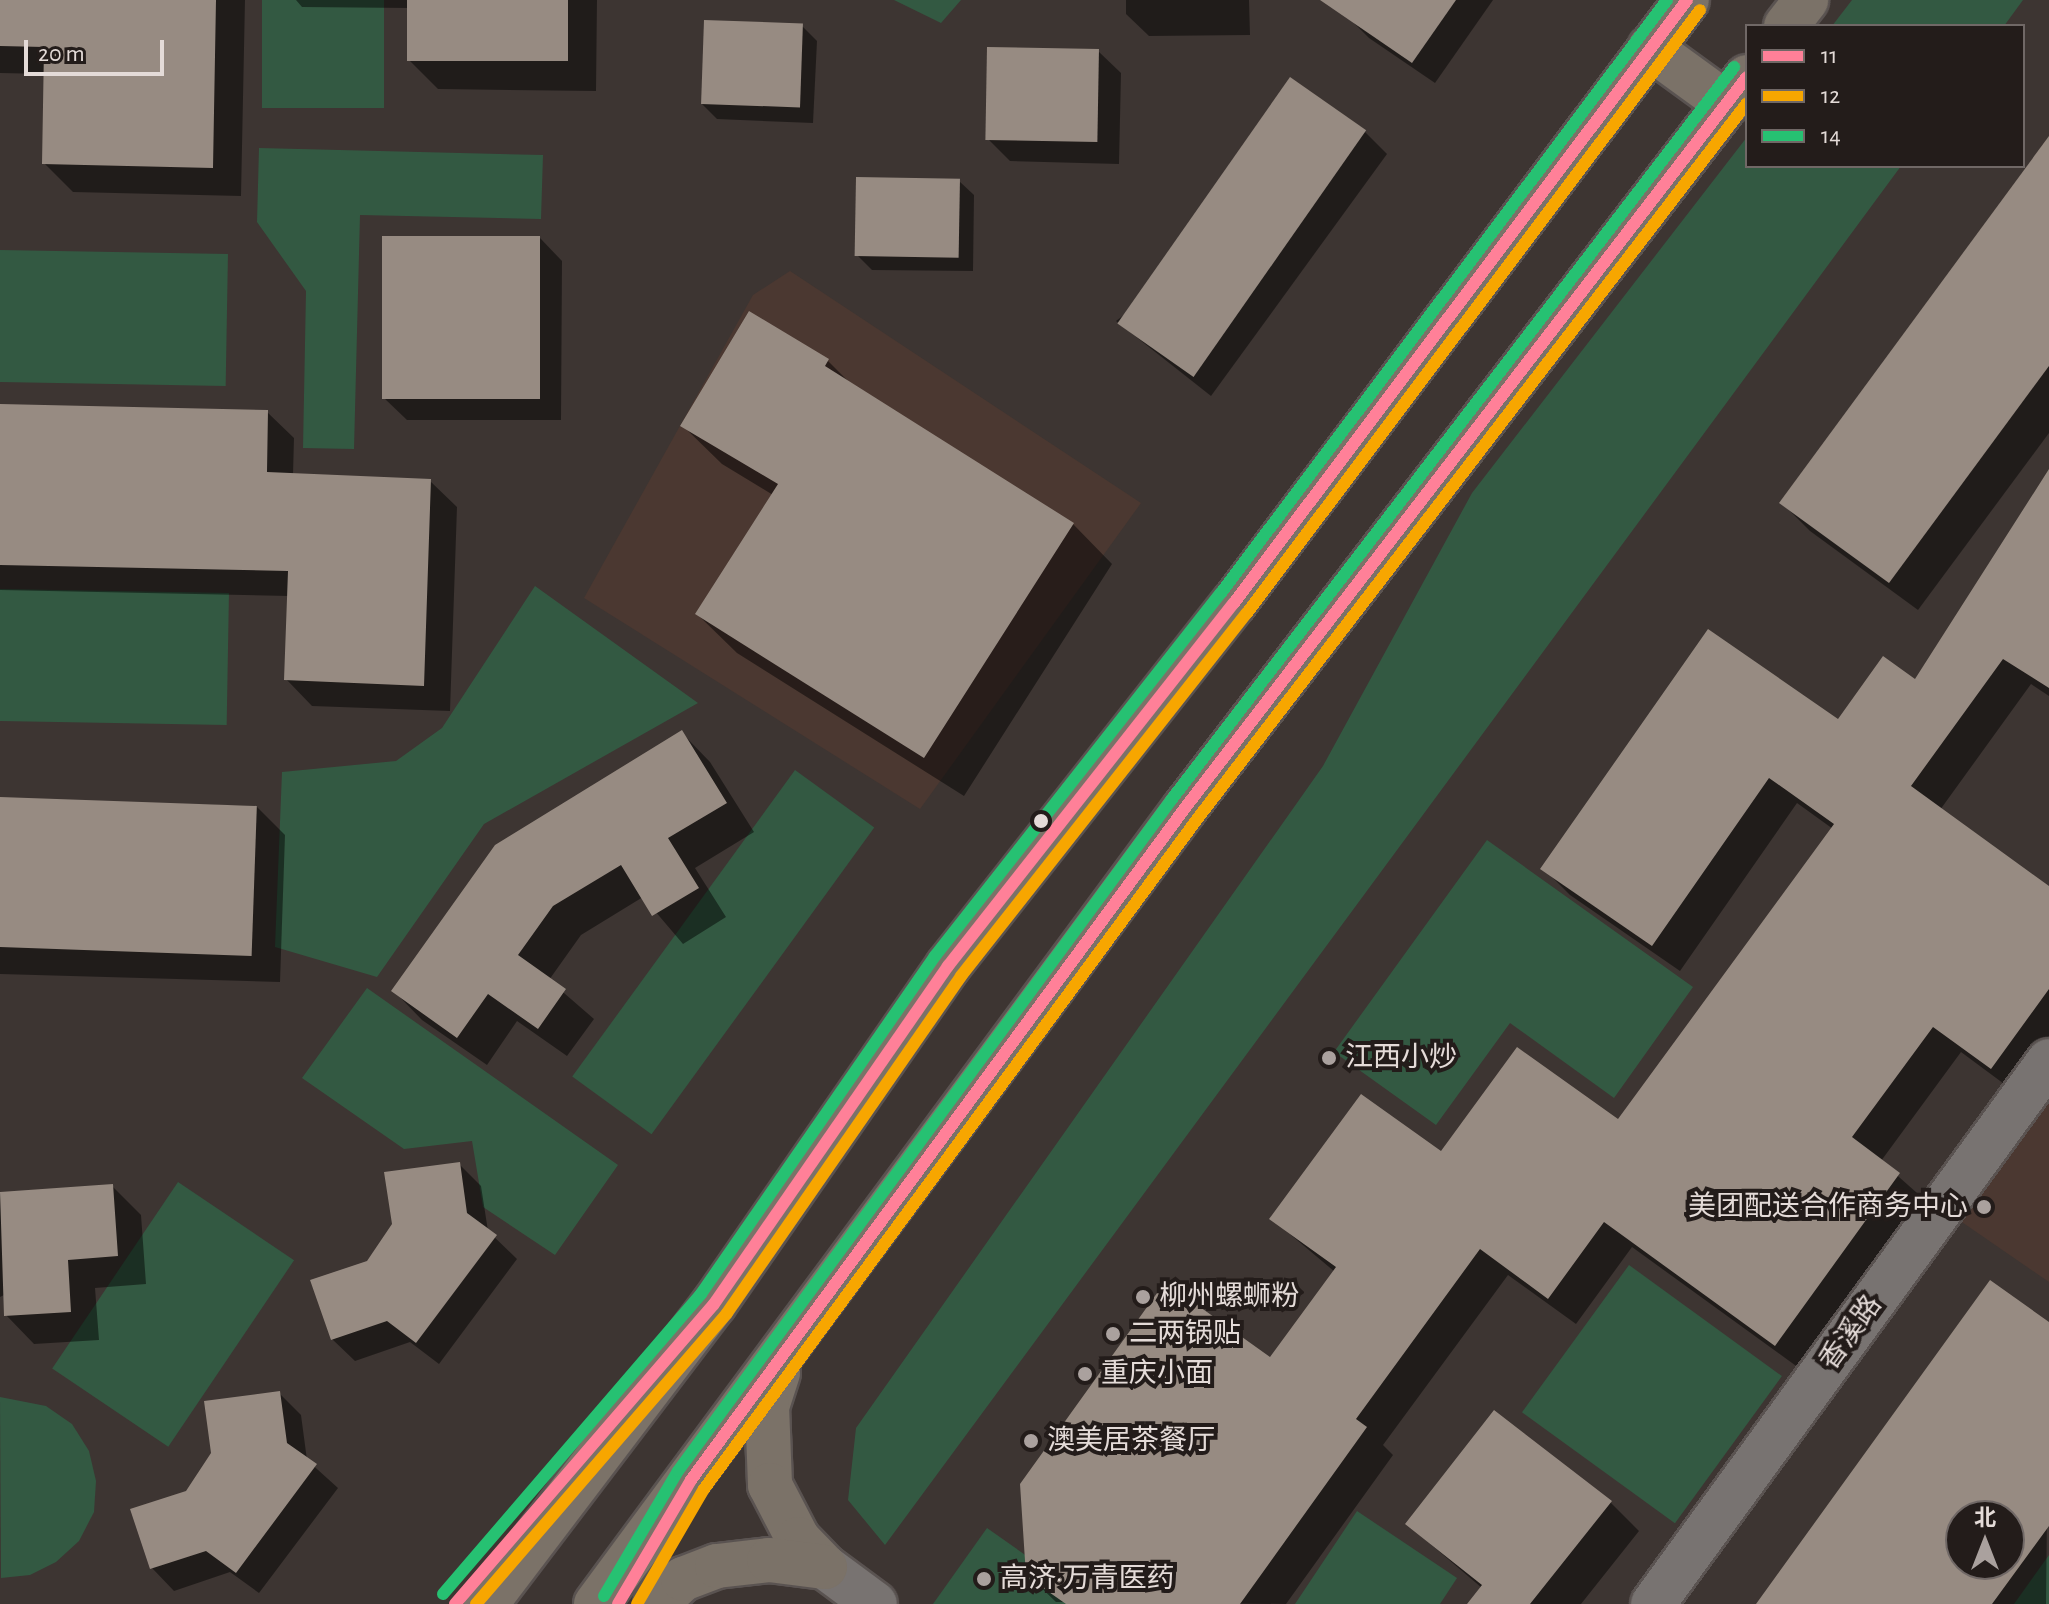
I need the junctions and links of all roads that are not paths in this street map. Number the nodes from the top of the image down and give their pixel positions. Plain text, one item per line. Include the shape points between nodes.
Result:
1 (1687, 0) edge
2 (1806, 0) edge
3 (1788, 24) edge
4 (1650, 48) junction
5 (1737, 90) edge
6 (2049, 1061) edge
7 (714, 1304) junction
8 (783, 1356) junction
9 (691, 1480) junction
10 (825, 1567) junction
11 (455, 1604) edge
12 (486, 1604) edge
13 (596, 1604) edge
14 (618, 1604) edge
15 (656, 1604) edge
16 (875, 1604) edge
17 (1653, 1604) edge

1 - 4 main road
2 - 3 main road
4 - 5 main road
4 - 7 main road via 1234,603 948,966
5 - 8 main road via 1185,808
6 - 17 street, 香溪路
7 - 11 main road
7 - 12 main road
8 - 9 main road
8 - 10 main road via 767,1406 770,1485 798,1539
9 - 13 main road
9 - 14 main road
10 - 15 main road via 769,1560 730,1564 683,1579
10 - 16 street

